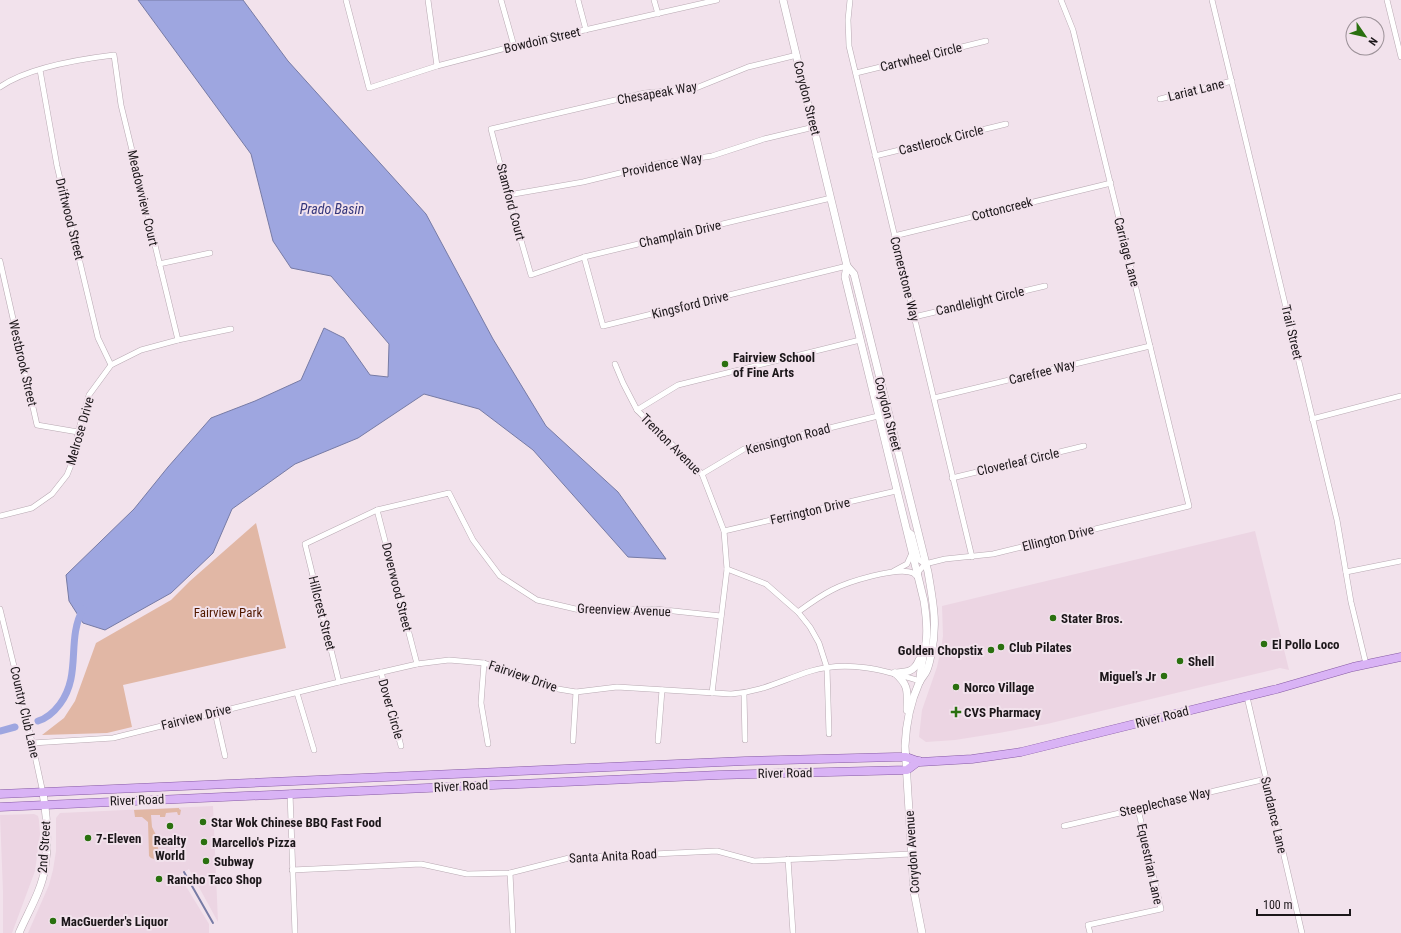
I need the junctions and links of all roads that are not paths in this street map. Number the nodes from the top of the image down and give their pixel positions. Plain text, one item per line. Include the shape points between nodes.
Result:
1 (346, 0) edge
2 (428, 0) edge
3 (502, 0) edge
4 (578, 0) edge
5 (654, 0) edge
6 (717, 0) edge
7 (783, 0) edge
8 (850, 0) edge
9 (1061, 0) edge
10 (1212, 0) edge
11 (1387, 0) edge
12 (658, 14) junction
13 (586, 30) junction
14 (986, 41) dead end
15 (514, 46) junction
16 (797, 55) junction
17 (1401, 57) edge
18 (437, 66) junction
19 (40, 70) junction
20 (856, 73) junction
21 (1232, 81) junction
22 (0, 87) edge
23 (1160, 99) dead end
24 (1006, 124) dead end
25 (814, 127) junction
26 (492, 129) joint
27 (875, 156) junction
28 (1111, 183) junction
29 (508, 194) junction
30 (831, 198) junction
31 (894, 236) junction
32 (210, 253) dead end
33 (584, 257) junction
34 (0, 261) edge
35 (159, 264) junction
36 (847, 266) junction
37 (532, 275) joint
38 (1045, 286) dead end
39 (914, 316) junction
40 (231, 329) dead end
41 (178, 340) junction
42 (860, 340) junction
43 (1150, 346) junction
44 (615, 364) dead end
45 (112, 365) junction
46 (1401, 396) edge
47 (934, 398) junction
48 (638, 410) junction
49 (878, 416) junction
50 (1312, 419) junction
51 (78, 432) junction
52 (1084, 446) dead end
53 (702, 474) junction
54 (952, 478) junction
55 (896, 491) junction
56 (1189, 506) joint
57 (377, 510) junction
58 (0, 516) edge
59 (907, 530) junction
60 (724, 531) junction
61 (305, 544) joint
62 (912, 553) junction
63 (972, 557) junction
64 (1401, 561) edge
65 (925, 564) junction
66 (727, 569) junction
67 (893, 572) junction
68 (1346, 572) junction
69 (918, 577) junction
70 (0, 609) edge
71 (798, 612) junction
72 (721, 616) junction
73 (926, 641) junction
74 (1401, 657) edge
75 (484, 663) junction
76 (416, 664) junction
77 (1366, 664) junction
78 (828, 668) junction
79 (380, 672) junction
80 (895, 673) junction
81 (920, 681) junction
82 (339, 682) junction
83 (662, 690) junction
84 (576, 692) junction
85 (297, 693) junction
86 (712, 693) junction
87 (744, 694) junction
88 (1247, 697) junction
89 (215, 712) junction
90 (908, 716) junction
91 (830, 734) dead end
92 (745, 740) dead end
93 (573, 741) dead end
94 (658, 741) dead end
95 (32, 743) junction
96 (488, 744) dead end
97 (401, 746) dead end
98 (314, 750) dead end
99 (225, 756) dead end
100 (906, 757) junction
101 (919, 762) junction
102 (907, 770) junction
103 (1266, 779) junction
104 (43, 793) junction
105 (290, 793) junction
106 (0, 794) edge
107 (45, 804) junction
108 (0, 807) edge
109 (1138, 808) junction
110 (1064, 826) dead end
111 (911, 854) junction
112 (788, 859) junction
113 (292, 870) junction
114 (510, 873) junction
115 (19, 933) edge
116 (295, 933) edge
117 (513, 933) edge
118 (793, 933) edge
119 (922, 933) edge
120 (1090, 933) edge
121 (1302, 933) edge

1 - 18 street, Bowdoin Street via 369,88
2 - 18 street
3 - 15 street
4 - 13 street
5 - 12 street
6 - 12 street, Bowdoin Street
7 - 16 main road, Corydon Street
8 - 20 street, Cornerstone Way via 849,46
9 - 28 street, Carriage Lane via 1073,30
10 - 21 street, Trail Street
11 - 17 street
12 - 13 street, Bowdoin Street
13 - 15 street, Bowdoin Street
14 - 20 street, Cartwheel Circle
15 - 18 street, Bowdoin Street
16 - 25 main road, Corydon Street
16 - 26 street, Chesapeak Way via 748,67 696,88 645,93
19 - 22 street via 8,81
19 - 35 street, Meadowview Court via 114,55 122,105
19 - 45 street, Driftwood Street via 57,166 98,338
20 - 27 street, Cornerstone Way
21 - 23 street, Lariat Lane
21 - 50 street, Trail Street
24 - 27 street, Castlerock Circle
25 - 29 street, Providence Way via 764,139 712,156 657,164 583,182
25 - 30 main road, Corydon Street
26 - 29 street, Stamford Court
27 - 31 street, Cornerstone Way
28 - 31 street, Cottoncreek
28 - 43 street, Carriage Lane
29 - 37 street, Stamford Court
30 - 33 street, Champlain Drive
30 - 36 main road, Corydon Street
31 - 39 street, Cornerstone Way
32 - 35 street
33 - 36 street, Kingsford Drive via 603,326
33 - 37 street, Champlain Drive
34 - 51 street, Westbrook Street via 37,425
35 - 41 street, Meadowview Court
36 - 42 main road, Corydon Street via 845,277
36 - 65 main road, Corydon Street via 854,274
38 - 39 street, Candlelight Circle
39 - 47 street, Cornerstone Way
40 - 41 street, Melrose Drive
41 - 45 street, Melrose Drive via 141,350
42 - 48 street via 678,385
42 - 49 main road, Corydon Street
43 - 47 street, Carefree Way
43 - 56 street, Carriage Lane
44 - 48 street, Trenton Avenue
45 - 51 street, Melrose Drive via 89,395
46 - 50 street
47 - 54 street, Cornerstone Way
48 - 53 street, Trenton Avenue
49 - 53 street, Kensington Road via 744,449
49 - 55 main road, Corydon Street
50 - 68 street, Trail Street via 1337,520
51 - 58 street, Melrose Drive via 75,455 67,475 52,494 32,508
52 - 54 street, Cloverleaf Circle
53 - 60 street, Trenton Avenue
54 - 63 street, Cornerstone Way
55 - 59 main road, Corydon Street
55 - 60 street, Ferrington Drive
56 - 63 street, Ellington Drive
57 - 61 street, Greenview Avenue
57 - 72 street, Greenview Avenue via 450,492 473,540 500,576 537,600 584,611 655,609
57 - 76 street, Doverwood Street
59 - 62 main road, Corydon Street
59 - 65 street, Corydon Street via 912,534 919,560
60 - 66 street, Trenton Avenue
61 - 82 street, Hillcrest Street
62 - 67 street via 907,564
62 - 69 main road, Corydon Street
63 - 65 street, Ellington Drive
64 - 68 street
65 - 69 street
65 - 81 main road, Corydon Street via 935,613 935,626 934,644 927,670
66 - 71 street via 766,584
66 - 72 street, Trenton Avenue
67 - 69 street via 910,572
67 - 71 street via 833,589
68 - 77 street, Trail Street
69 - 73 main road, Corydon Street via 924,601
70 - 95 street, Country Club Lane
71 - 78 street via 819,643
72 - 86 street, Trenton Avenue
73 - 80 main road via 914,669
73 - 81 main road, Corydon Street
74 - 77 main road, River Road
75 - 76 street, Fairview Drive via 449,660
75 - 84 street, Fairview Drive via 552,688
75 - 96 street via 481,703
76 - 79 street, Fairview Drive
77 - 88 main road, River Road
78 - 80 street, Fairview Drive via 855,666
78 - 87 street, Fairview Drive
78 - 91 street
79 - 82 street, Fairview Drive
79 - 97 street, Dover Circle
80 - 81 street, Fairview Drive
80 - 90 main road via 907,688
81 - 90 main road, Corydon Street
82 - 85 street, Fairview Drive
83 - 84 street, Fairview Drive via 617,687
83 - 86 street, Fairview Drive
83 - 94 street
84 - 93 street
85 - 89 street, Fairview Drive
85 - 98 street
86 - 87 street, Fairview Drive
87 - 92 street
88 - 101 main road, River Road via 1021,752 972,759
88 - 103 street, Sundance Lane
89 - 95 street, Fairview Drive via 113,738
89 - 99 street
90 - 100 main road, Corydon Street
95 - 104 street, Country Club Lane
100 - 101 main road, River Road
100 - 102 main road, Corydon Street
100 - 104 main road, River Road via 745,761
101 - 102 main road
102 - 105 main road, River Road via 719,775
102 - 111 main road, Corydon Avenue
103 - 109 street, Steeplechase Way
103 - 121 street, Sundance Lane
104 - 106 main road, River Road
104 - 107 main road, 2nd Street
105 - 107 main road, River Road
105 - 113 street
107 - 108 main road, River Road
107 - 115 main road, 2nd Street via 48,828 45,868
109 - 110 street, Steeplechase Way
109 - 120 street, Equestrian Lane via 1161,909 1088,925
111 - 112 street, Santa Anita Road
111 - 119 main road, Corydon Avenue via 914,892
112 - 114 street, Santa Anita Road via 754,861 717,851 577,857
112 - 118 street
113 - 114 street, Santa Anita Road via 421,864 467,874
113 - 116 street
114 - 117 street

